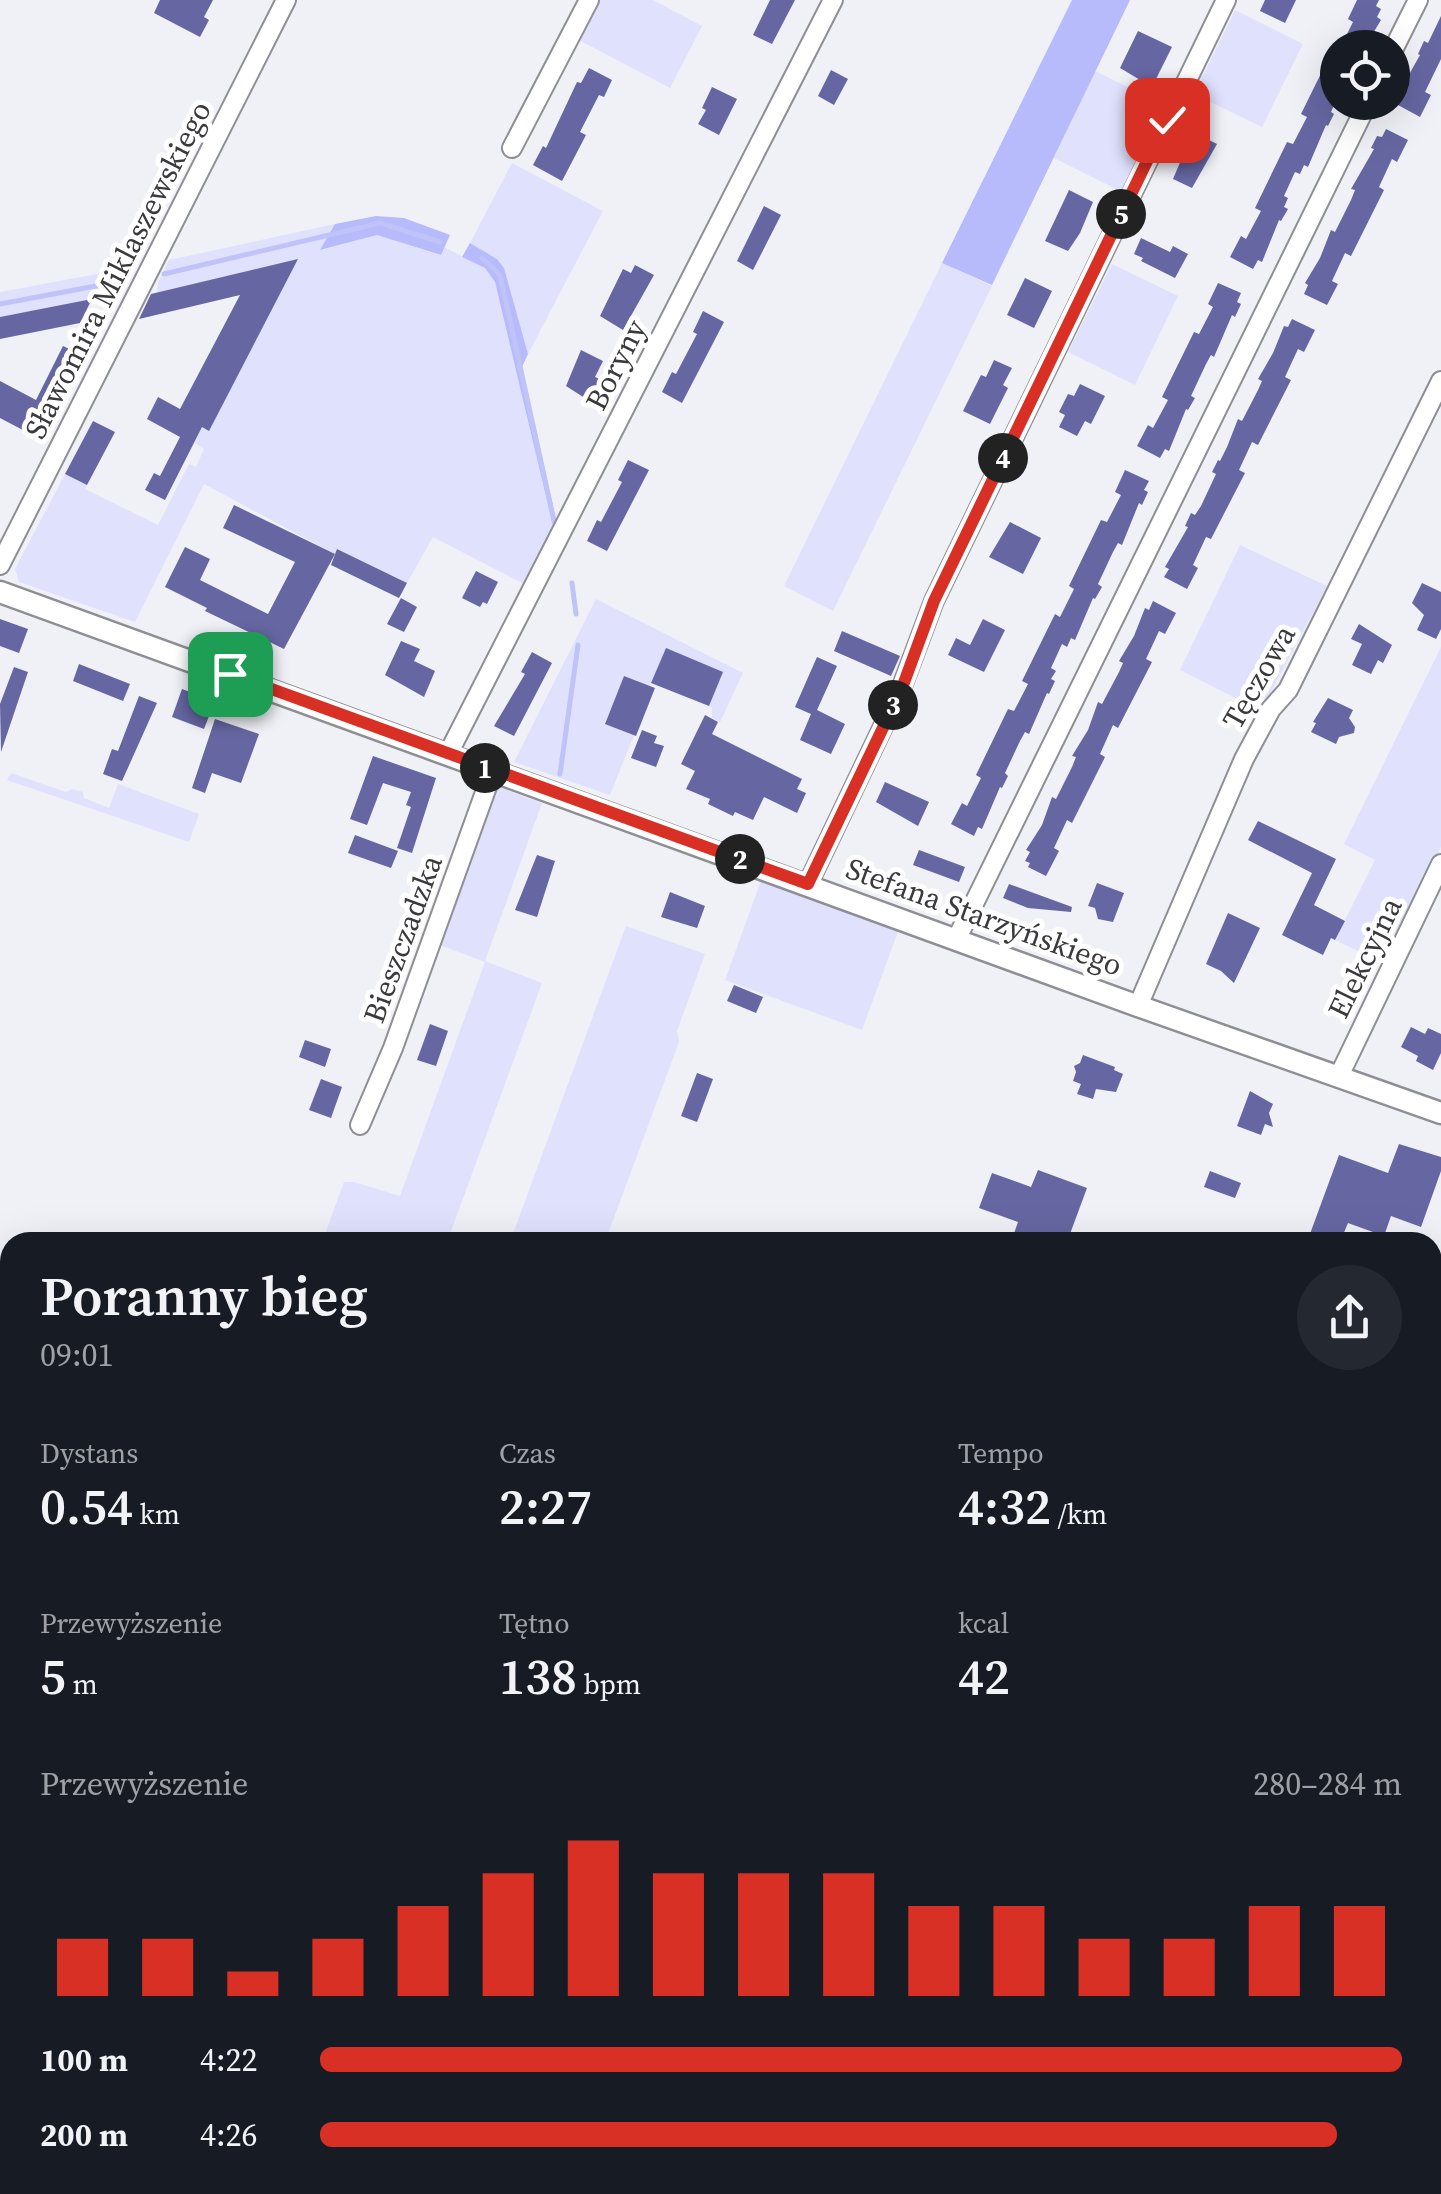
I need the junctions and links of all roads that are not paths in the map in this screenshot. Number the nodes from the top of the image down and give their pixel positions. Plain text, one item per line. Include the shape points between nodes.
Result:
1 (286, 0) edge
2 (589, 0) edge
3 (833, 0) edge
4 (1226, 0) edge
5 (1418, 0) edge
6 (1403, 30) edge
7 (1359, 120) edge
8 (512, 148) dead end
9 (1441, 381) edge
10 (0, 565) edge
11 (0, 592) edge
12 (448, 754) junction
13 (493, 770) junction
14 (1441, 864) edge
15 (808, 884) junction
16 (957, 938) junction
17 (1138, 1006) junction
18 (1339, 1076) junction
19 (1441, 1113) edge
20 (360, 1125) dead end

1 - 10 street, Sławomira Miklaszewskiego
2 - 8 street
3 - 12 street, Boryny
4 - 15 street via 934,601 902,688
5 - 6 street
7 - 16 street
9 - 17 street, Tęczowa via 1288,690 1244,759
11 - 12 street, Stefana Starzyńskiego
12 - 13 street, Stefana Starzyńskiego
13 - 15 street, Stefana Starzyńskiego
13 - 20 street, Bieszczadzka
14 - 18 street, Elekcyjna
15 - 16 street, Stefana Starzyńskiego
16 - 17 street, Stefana Starzyńskiego
17 - 18 street, Stefana Starzyńskiego
18 - 19 street, Stefana Starzyńskiego

